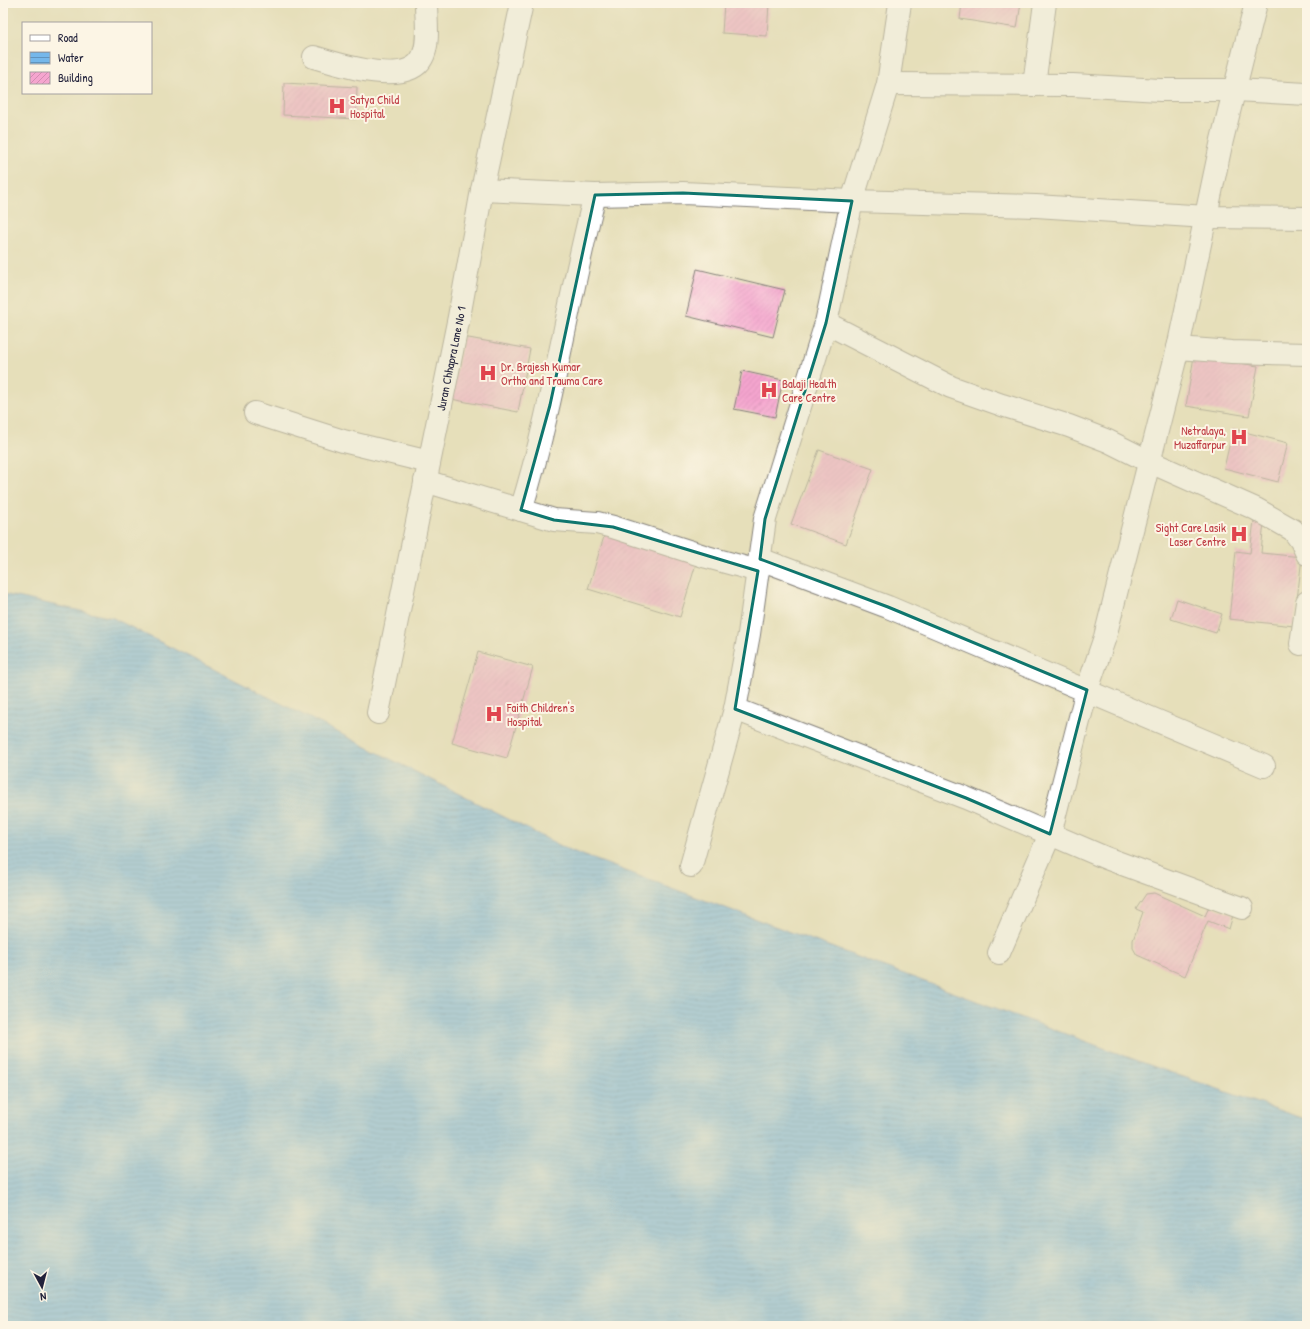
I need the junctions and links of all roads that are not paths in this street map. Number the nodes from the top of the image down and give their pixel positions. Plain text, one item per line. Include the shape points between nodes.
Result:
1 (426, 3) edge
2 (522, 3) edge
3 (900, 3) edge
4 (1045, 3) edge
5 (1256, 3) edge
6 (314, 57) dead end
7 (888, 84) junction
8 (1034, 86) junction
9 (1234, 90) junction
10 (1307, 94) edge
11 (482, 190) junction
12 (596, 195) junction
13 (852, 201) junction
14 (1207, 217) junction
15 (1307, 218) edge
16 (826, 323) junction
17 (1178, 348) junction
18 (1307, 354) edge
19 (255, 412) dead end
20 (1148, 461) junction
21 (427, 472) junction
22 (521, 510) junction
23 (1307, 554) edge
24 (759, 565) junction
25 (1307, 602) edge
26 (1301, 644) dead end
27 (1087, 690) junction
28 (735, 709) junction
29 (378, 713) dead end
30 (1264, 766) dead end
31 (1050, 834) junction
32 (692, 866) dead end
33 (1242, 908) dead end
34 (999, 953) dead end

1 - 6 street via 425,48 422,58 416,65 405,70 369,71
2 - 11 street, Juran Chhapra Lane No 1
3 - 7 street
4 - 8 street
5 - 9 street
7 - 8 street
7 - 13 street
8 - 9 street
9 - 10 street
9 - 14 street
11 - 12 street
11 - 21 street, Juran Chhapra Lane No 1
12 - 13 street via 683,193
12 - 22 street via 550,405
13 - 14 street via 1036,206
13 - 16 street
14 - 15 street
14 - 17 street
16 - 20 street via 951,387 1002,406 1069,426 1108,441
16 - 24 street via 766,519
17 - 18 street
17 - 20 street
19 - 21 street
20 - 23 street via 1274,519 1292,530
20 - 27 street via 1105,637
21 - 22 street
21 - 29 street, Juran Chhapra Lane No 1
22 - 24 street via 554,520 597,523 707,557
24 - 27 street via 888,607
24 - 28 street via 750,634
25 - 26 street
27 - 30 street
27 - 31 street
28 - 31 street via 966,798
28 - 32 street
31 - 33 street via 1106,858
31 - 34 street

